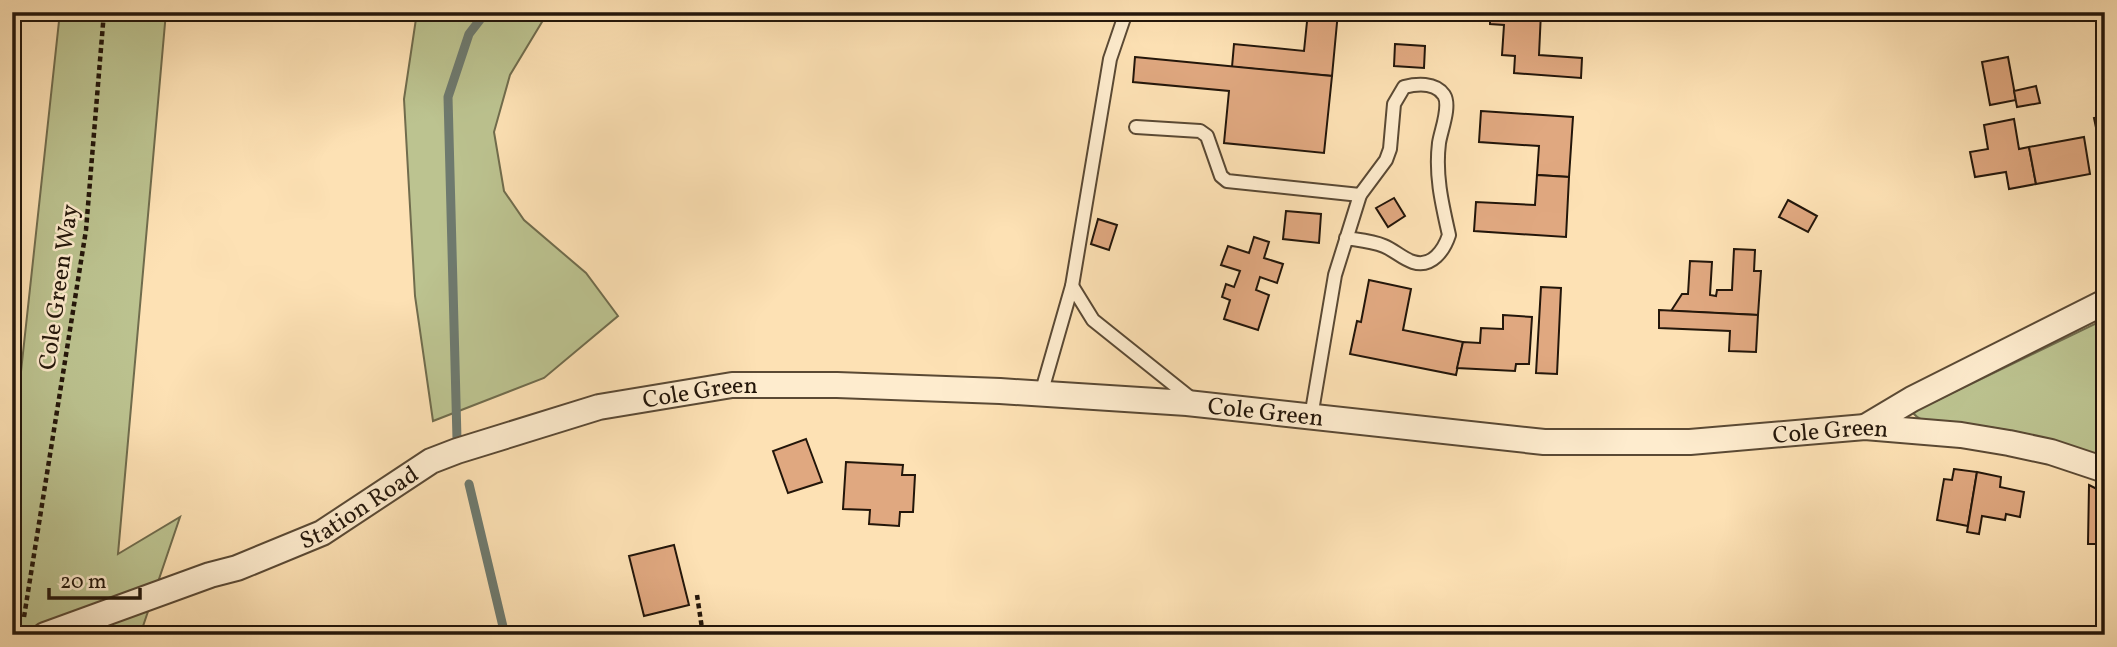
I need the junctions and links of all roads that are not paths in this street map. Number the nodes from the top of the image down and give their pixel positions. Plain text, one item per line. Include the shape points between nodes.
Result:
1 (1126, 12) edge
2 (1136, 127) dead end
3 (1360, 195) junction
4 (1346, 238) junction
5 (1072, 286) junction
6 (2105, 302) edge
7 (1041, 394) junction
8 (1198, 404) junction
9 (1311, 417) junction
10 (1865, 427) junction
11 (431, 461) joint
12 (2105, 470) edge
13 (95, 624) edge
14 (45, 635) edge

1 - 5 lane via 1110,60
2 - 3 lane via 1200,131 1207,136 1227,181
3 - 4 lane
3 - 4 lane via 1386,160 1397,95 1404,87 1420,84 1440,91 1447,104 1437,172 1449,235 1446,245 1433,260 1422,264 1382,245
4 - 9 lane via 1335,275
5 - 7 lane
5 - 8 lane via 1094,320
6 - 10 street
7 - 8 street, Cole Green
7 - 11 street, Cole Green via 837,384 732,385 599,407
8 - 9 street, Cole Green
9 - 10 street, Cole Green via 1544,442 1689,442
10 - 12 street, Cole Green via 2009,443
11 - 13 street, Station Road via 322,533
13 - 14 street, Station Road

